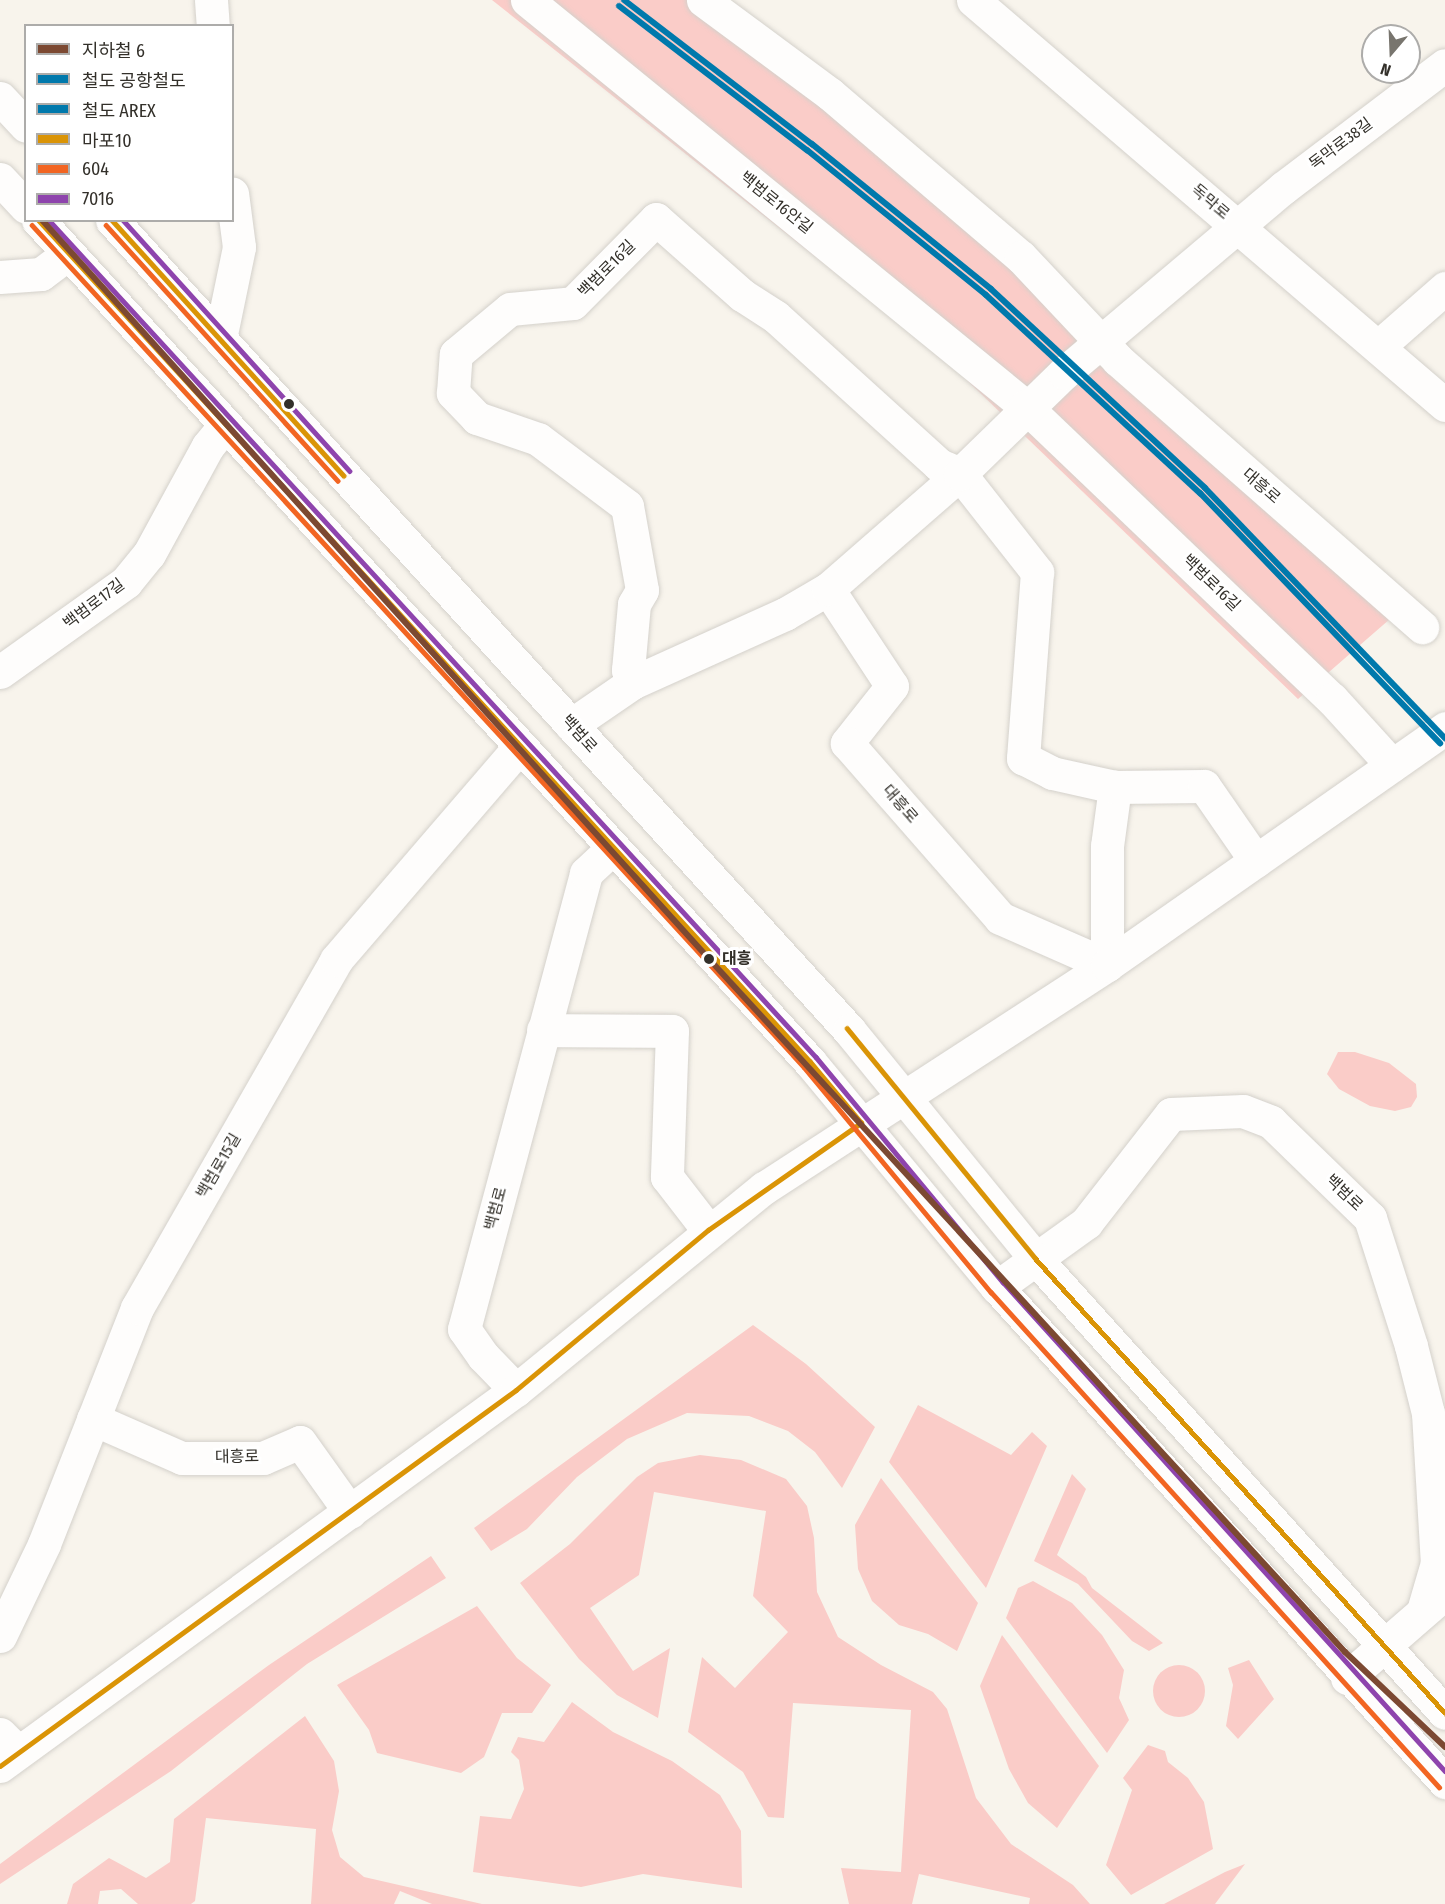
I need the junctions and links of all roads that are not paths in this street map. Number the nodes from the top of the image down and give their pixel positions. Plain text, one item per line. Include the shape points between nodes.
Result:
1 (211, 0) edge
2 (527, 0) edge
3 (703, 0) edge
4 (973, 0) edge
5 (213, 24) edge
6 (1445, 65) edge
7 (0, 98) edge
8 (24, 124) edge
9 (0, 179) edge
10 (24, 205) edge
11 (234, 208) edge
12 (40, 222) edge
13 (114, 222) edge
14 (1239, 227) junction
15 (68, 254) junction
16 (0, 277) edge
17 (1445, 288) edge
18 (220, 339) junction
19 (1101, 343) junction
20 (1379, 346) junction
21 (1445, 405) edge
22 (1025, 406) junction
23 (225, 425) junction
24 (960, 474) junction
25 (828, 590) junction
26 (1422, 627) dead end
27 (0, 672) edge
28 (632, 683) junction
29 (571, 725) junction
30 (1445, 728) edge
31 (520, 746) junction
32 (1392, 765) junction
33 (1115, 787) junction
34 (613, 848) junction
35 (1256, 861) junction
36 (1107, 965) junction
37 (795, 971) junction
38 (756, 1003) junction
39 (543, 1030) junction
40 (904, 1098) junction
41 (861, 1123) junction
42 (708, 1230) junction
43 (1035, 1258) junction
44 (997, 1287) junction
45 (516, 1390) junction
46 (93, 1419) junction
47 (350, 1512) junction
48 (1434, 1602) edge
49 (0, 1636) edge
50 (1384, 1645) junction
51 (1347, 1678) junction
52 (1445, 1713) edge
53 (6, 1751) edge
54 (1445, 1782) edge

1 - 5 street
2 - 22 street, 백범로16안길
3 - 19 street via 830,94 1021,256
4 - 14 street, 독막로
6 - 14 street, 독막로38길 via 1283,188
7 - 8 street
9 - 10 street
11 - 18 street via 239,247 236,277
12 - 15 street
13 - 18 street, 백범로
14 - 19 street
14 - 20 street, 독막로
15 - 16 street via 41,274
15 - 23 street
17 - 20 street
18 - 29 street, 백범로
19 - 22 street
19 - 26 street, 대흥로
20 - 21 street, 독막로
22 - 24 street
22 - 32 street, 백범로16길 via 1332,699
23 - 27 street, 백범로17길 via 208,446 148,554 126,582
23 - 31 street
24 - 25 street
24 - 28 street, 백범로16길 via 939,465 776,317 742,296 656,219 573,303 510,309 456,354 453,393 477,418 538,439 627,506 642,590 634,604 628,670
24 - 33 street via 1037,572 1023,758 1052,773
25 - 28 street via 785,614
25 - 36 street, 대흥로 via 892,686 848,742 1000,918
28 - 29 street
29 - 37 street, 백범로
30 - 32 street
31 - 34 street
31 - 46 street, 백범로15길 via 336,960 137,1308
32 - 35 street
33 - 35 street via 1204,786
33 - 36 street via 1107,846
34 - 38 street
34 - 39 street, 백범로 via 586,873
35 - 36 street
36 - 40 street
37 - 38 street
37 - 40 street, 백범로
38 - 41 street
39 - 42 street via 672,1031 667,1177
39 - 45 street, 백범로 via 464,1329 483,1356
40 - 41 street
40 - 43 street, 백범로
41 - 42 street
41 - 44 street
42 - 45 street
43 - 44 street, 백범로
43 - 48 street, 백범로 via 1086,1223 1171,1114 1243,1111 1271,1122 1370,1218 1428,1413 1437,1563
43 - 50 street, 백범로
44 - 51 street
45 - 47 street
46 - 47 street, 대흥로 via 182,1458 263,1458 300,1442
46 - 49 street, 백범로15길 via 44,1544
47 - 53 street
48 - 50 street
50 - 51 street
50 - 52 street, 백범로
51 - 54 street

